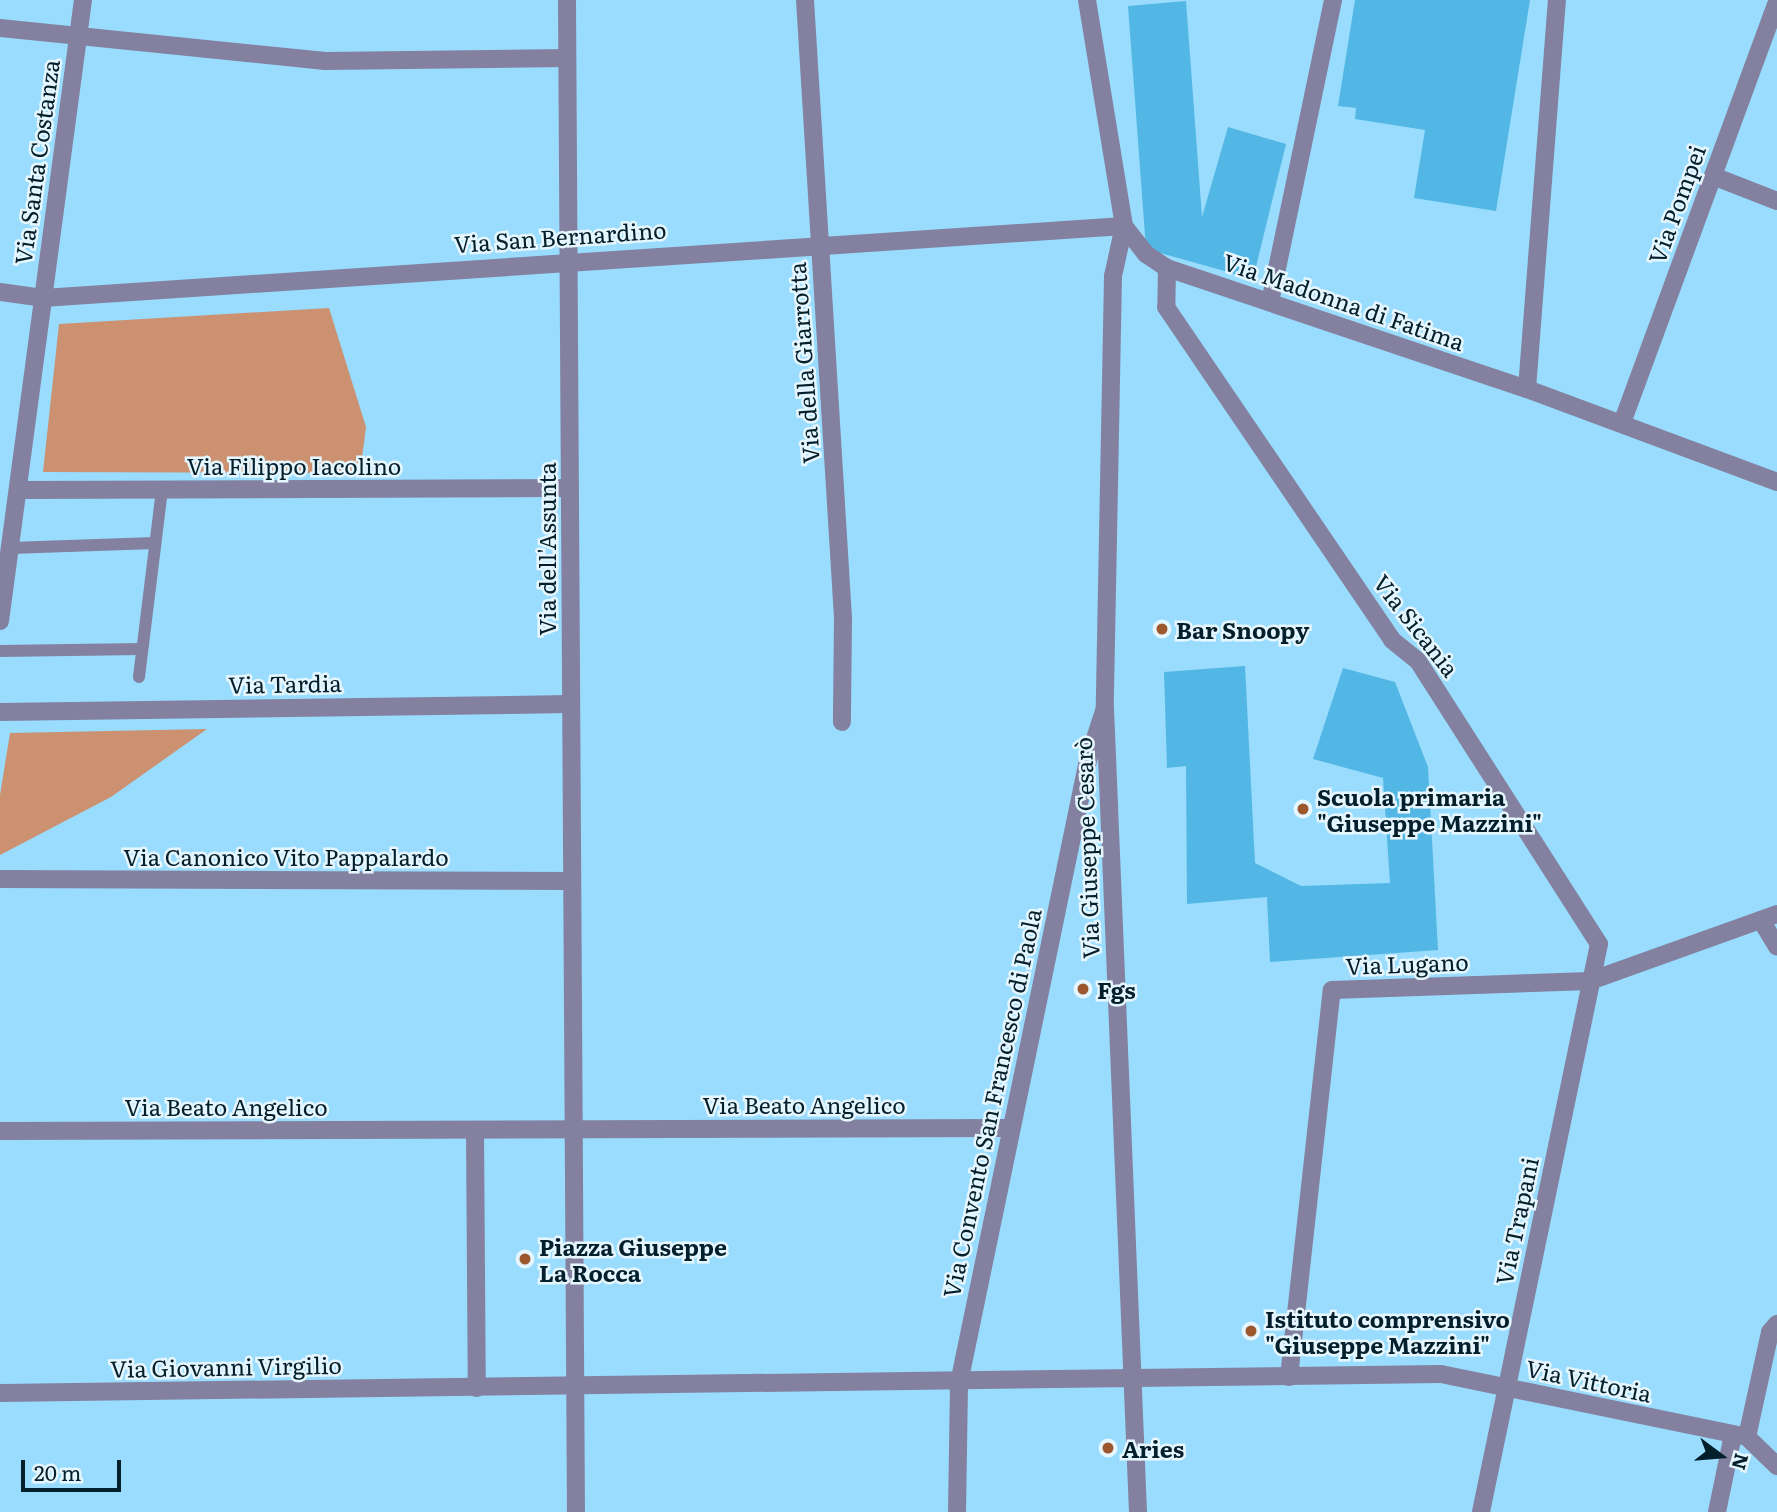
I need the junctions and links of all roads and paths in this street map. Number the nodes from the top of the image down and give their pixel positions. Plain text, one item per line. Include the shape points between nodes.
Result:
1 (83, 0) edge
2 (567, 0) edge
3 (804, 0) edge
4 (1087, 0) edge
5 (1333, 0) edge
6 (1557, 0) edge
7 (1777, 2) edge
8 (0, 28) edge
9 (77, 39) junction
10 (568, 58) junction
11 (1713, 176) junction
12 (1777, 201) edge
13 (1124, 226) junction
14 (820, 244) junction
15 (569, 259) junction
16 (1167, 268) junction
17 (0, 292) edge
18 (43, 298) junction
19 (1270, 302) junction
20 (1527, 389) junction
21 (1622, 423) junction
22 (1777, 482) edge
23 (570, 488) junction
24 (18, 490) junction
25 (162, 490) junction
26 (155, 542) junction
27 (10, 548) junction
28 (0, 621) edge
29 (142, 649) junction
30 (0, 651) edge
31 (139, 677) dead end
32 (571, 704) junction
33 (1105, 708) junction
34 (0, 712) edge
35 (842, 722) dead end
36 (0, 879) edge
37 (572, 881) junction
38 (1769, 917) edge
39 (1777, 947) edge
40 (1590, 981) junction
41 (1010, 1128) junction
42 (475, 1130) junction
43 (574, 1130) junction
44 (0, 1131) edge
45 (1777, 1324) edge
46 (1289, 1377) junction
47 (959, 1383) junction
48 (1133, 1383) junction
49 (477, 1388) junction
50 (575, 1388) junction
51 (1507, 1388) junction
52 (0, 1393) edge
53 (1740, 1436) junction
54 (1777, 1466) edge
55 (576, 1512) edge
56 (957, 1512) edge
57 (1138, 1512) edge
58 (1481, 1512) edge
59 (1717, 1512) edge

1 - 9 street, Via Santa Costanza
2 - 10 street, Via dell'Assunta
3 - 14 street, Via della Giarrotta
4 - 13 street
5 - 19 street
6 - 20 street
7 - 11 street, Via Pompei
8 - 9 street
9 - 10 street via 325,61
9 - 18 street, Via Santa Costanza
10 - 15 street, Via dell'Assunta
11 - 12 street
11 - 21 street, Via Pompei
13 - 14 street, Via San Bernardino
13 - 16 street, Via Madonna di Fatima
13 - 33 street, Via Giuseppe Cesarò via 1113,276
14 - 15 street, Via San Bernardino
14 - 35 street, Via della Giarrotta via 843,618
15 - 18 street, Via San Bernardino
15 - 23 street, Via dell'Assunta
16 - 19 street, Via Madonna di Fatima
16 - 40 street, Via Sicania via 1166,307 1392,640 1418,661 1599,944
17 - 18 street, Via San Bernardino
18 - 24 street, Via Santa Costanza
19 - 20 street, Via Madonna di Fatima
20 - 21 street, Via Madonna di Fatima
21 - 22 street, Via Madonna di Fatima
23 - 25 street, Via Filippo Iacolino
23 - 32 street, Via dell'Assunta
24 - 25 street, Via Filippo Iacolino
24 - 27 street, Via Santa Costanza
25 - 26 lane
26 - 27 lane
26 - 29 lane
27 - 28 street, Via Santa Costanza
29 - 30 lane
29 - 31 lane
32 - 34 street, Via Tardia
32 - 37 street, Via dell'Assunta
33 - 41 street, Via Convento San Francesco di Paola via 1088,760
33 - 48 street, Via Giuseppe Cesarò
36 - 37 street, Via Canonico Vito Pappalardo
37 - 43 street, Via dell'Assunta
38 - 39 street
38 - 40 street, Via Lugano
40 - 46 street, Via Lugano via 1332,990
40 - 51 street, Via Trapani
41 - 43 street, Via Beato Angelico
41 - 47 street, Via Convento San Francesco di Paola
42 - 43 street, Via Beato Angelico
42 - 44 street, Via Beato Angelico
42 - 49 street
43 - 50 street, Via dell'Assunta
45 - 53 street via 1770,1332
46 - 48 street, Via Vittoria
46 - 51 street, Via Vittoria via 1441,1374
47 - 48 street, Via Vittoria
47 - 50 street, Via Giovanni Virgilio
47 - 56 street, Via Convento San Francesco di Paola
48 - 57 street, Via Giuseppe Cesarò
49 - 50 street, Via Giovanni Virgilio
49 - 52 street, Via Giovanni Virgilio
50 - 55 street, Via dell'Assunta
51 - 53 street, Via Vittoria
51 - 58 street, Via Trapani
53 - 54 street
53 - 59 street

